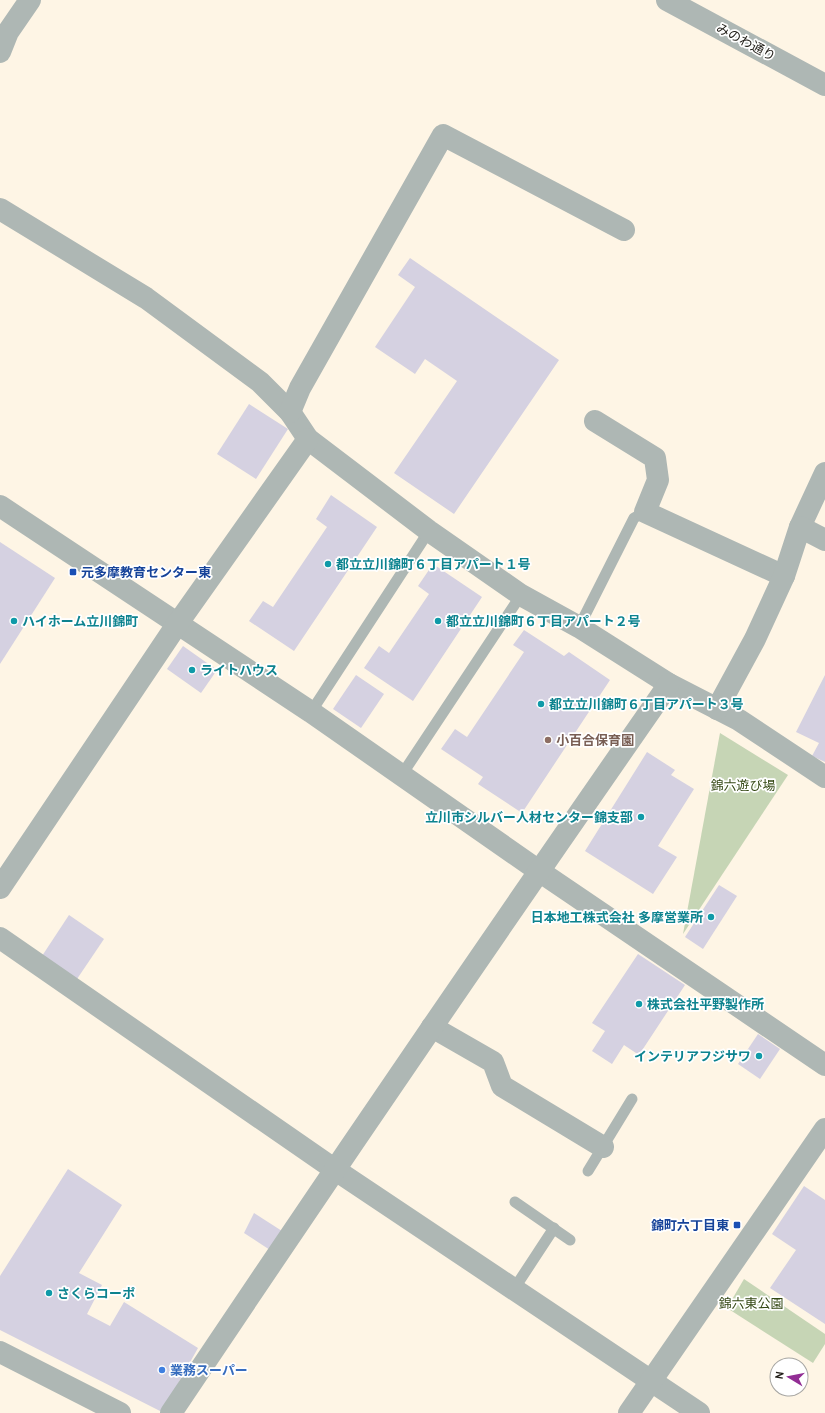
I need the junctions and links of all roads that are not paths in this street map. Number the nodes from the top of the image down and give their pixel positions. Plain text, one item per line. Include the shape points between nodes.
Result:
1 (30, 0) edge
2 (667, 0) edge
3 (0, 52) edge
4 (825, 85) edge
5 (0, 209) edge
6 (624, 230) dead end
7 (290, 412) junction
8 (595, 421) dead end
9 (308, 439) junction
10 (825, 473) edge
11 (0, 506) edge
12 (645, 512) junction
13 (800, 527) junction
14 (429, 531) junction
15 (825, 540) edge
16 (784, 576) junction
17 (521, 594) junction
18 (178, 623) junction
19 (579, 627) junction
20 (669, 684) junction
21 (717, 709) junction
22 (311, 712) junction
23 (401, 776) junction
24 (825, 777) edge
25 (539, 871) junction
26 (0, 888) edge
27 (0, 938) edge
28 (432, 1027) junction
29 (825, 1065) edge
30 (632, 1100) dead end
31 (825, 1129) edge
32 (603, 1147) junction
33 (334, 1169) junction
34 (588, 1171) dead end
35 (515, 1202) dead end
36 (554, 1228) junction
37 (570, 1240) dead end
38 (514, 1289) junction
39 (0, 1352) edge
40 (651, 1381) junction
41 (120, 1413) edge
42 (171, 1413) edge
43 (629, 1413) edge
44 (700, 1413) edge

1 - 3 street via 8,32
2 - 4 street, みのわ通り
5 - 7 street via 146,298 260,382
6 - 7 street via 443,135 304,381
7 - 9 street
8 - 12 street via 655,458 658,480
9 - 14 street
9 - 18 street
10 - 13 street
11 - 18 street
12 - 16 street
12 - 19 lane via 634,518
13 - 15 street
13 - 16 street
14 - 17 street
14 - 22 lane
16 - 21 street via 756,639
17 - 19 street
17 - 23 lane
18 - 22 street
18 - 26 street
19 - 20 street
20 - 21 street
20 - 25 street
21 - 24 street via 739,720
22 - 23 street
23 - 25 street
25 - 28 street
25 - 29 street
27 - 33 street
28 - 32 street via 493,1062 502,1086
28 - 33 street
30 - 32 lane
31 - 40 street
32 - 34 lane
33 - 38 street
33 - 42 street
35 - 36 lane
36 - 37 lane
36 - 38 lane
38 - 40 street
39 - 41 street
40 - 43 street
40 - 44 street

